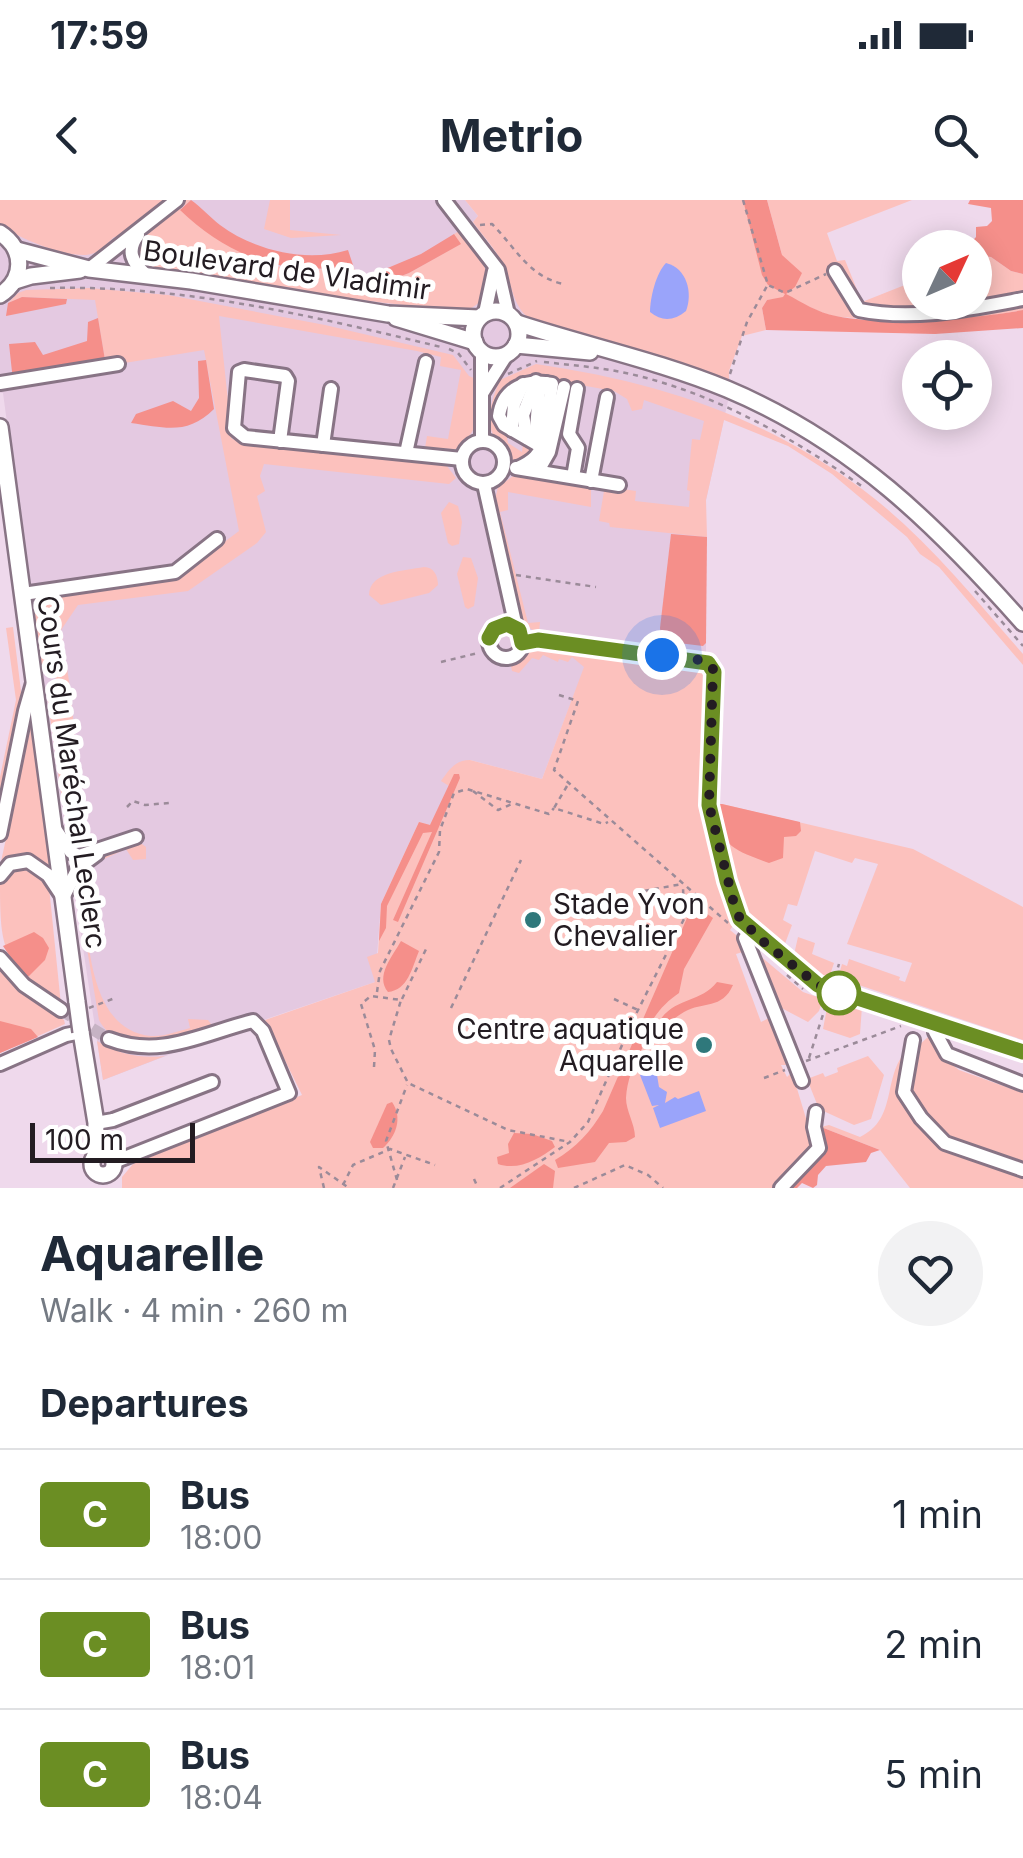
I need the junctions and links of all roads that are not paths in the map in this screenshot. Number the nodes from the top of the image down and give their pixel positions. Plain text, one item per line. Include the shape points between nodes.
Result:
1 (177, 200) edge
2 (444, 200) edge
3 (143, 229) junction
4 (0, 233) edge
5 (17, 250) junction
6 (491, 259) junction
7 (89, 269) junction
8 (835, 271) road end
9 (146, 275) junction
10 (16, 281) junction
11 (0, 295) edge
12 (1023, 299) edge
13 (992, 302) edge
14 (902, 313) edge
15 (388, 314) junction
16 (482, 316) junction
17 (512, 318) junction
18 (478, 347) junction
19 (512, 350) junction
20 (614, 354) junction
21 (426, 362) dead end
22 (118, 364) dead end
23 (0, 383) edge
24 (550, 385) junction
25 (331, 389) dead end
26 (483, 392) junction
27 (607, 396) dead end
28 (0, 427) edge
29 (280, 440) junction
30 (482, 441) junction
31 (535, 442) junction
32 (323, 445) junction
33 (406, 453) junction
34 (462, 459) junction
35 (511, 467) junction
36 (538, 472) junction
37 (573, 478) junction
38 (592, 480) junction
39 (484, 484) junction
40 (620, 486) dead end
41 (5, 499) edge
42 (217, 539) dead end
43 (22, 594) junction
44 (509, 596) junction
45 (1023, 624) edge
46 (498, 626) junction
47 (520, 635) junction
48 (34, 680) junction
49 (54, 828) junction
50 (0, 834) edge
51 (136, 837) dead end
52 (106, 847) junction
53 (0, 876) edge
54 (64, 898) junction
55 (746, 938) dead end
56 (0, 958) edge
57 (61, 1010) tunnel mouth
58 (81, 1032) junction
59 (934, 1032) dead end
60 (109, 1038) tunnel mouth
61 (913, 1040) dead end
62 (1023, 1052) edge
63 (0, 1064) edge
64 (802, 1080) dead end
65 (212, 1082) dead end
66 (1023, 1084) edge
67 (816, 1112) dead end
68 (96, 1123) junction
69 (106, 1157) junction
70 (1023, 1170) edge
71 (104, 1182) edge
72 (781, 1188) edge

1 - 3 street
2 - 6 street
3 - 7 street
3 - 9 street via 131,254
4 - 5 main road
5 - 7 main road
5 - 10 main road
6 - 16 street via 494,280
6 - 17 street
7 - 9 main road, Boulevard de Vladimir
7 - 10 main road
8 - 14 street via 859,310
9 - 15 main road, Boulevard de Vladimir
10 - 11 main road
12 - 13 street
15 - 16 main road, Boulevard de Vladimir
15 - 18 main road
16 - 17 main road via 501,311
16 - 18 main road via 473,330
17 - 19 main road via 519,330
17 - 20 main road
18 - 19 main road via 494,357
18 - 26 street
19 - 20 main road
19 - 26 street
20 - 45 main road via 728,390 877,477 961,552
21 - 33 street
22 - 23 street
24 - 31 street
24 - 31 street via 525,406
24 - 31 street via 510,392 500,407 504,425
24 - 36 street via 549,452
24 - 37 street via 578,448
25 - 32 street
26 - 30 street
27 - 38 street
28 - 41 main road, Cours du Maréchal Leclerc
29 - 29 street via 245,437 234,428 239,372 285,376
29 - 32 street
30 - 34 street
30 - 35 street via 497,447
31 - 35 street via 534,459
32 - 33 street
33 - 34 street
34 - 39 street via 466,475
35 - 36 street
35 - 39 street
36 - 37 street
37 - 38 street
38 - 40 street
39 - 44 street
41 - 43 main road, Cours du Maréchal Leclerc
42 - 43 street via 175,572
43 - 48 main road, Cours du Maréchal Leclerc
44 - 46 street
44 - 47 street
46 - 47 street via 507,624
46 - 47 street via 489,642 497,655 513,656
47 - 62 street via 711,666 709,805 734,904 748,928 830,990
48 - 49 main road, Cours du Maréchal Leclerc
48 - 50 street
49 - 52 street via 79,856
49 - 54 main road, Cours du Maréchal Leclerc
51 - 52 street
52 - 54 street via 78,868
53 - 54 street via 10,864 28,862
54 - 58 main road, Cours du Maréchal Leclerc, bridge
55 - 64 street via 802,1063
56 - 57 street
58 - 63 street
58 - 68 main road, Cours du Maréchal Leclerc
59 - 66 street via 947,1054
60 - 69 street via 133,1048 159,1048 253,1020 264,1030 289,1093
61 - 70 street via 904,1092 921,1118 945,1143
65 - 68 street
67 - 72 street via 819,1148
68 - 69 main road, Cours du Maréchal Leclerc
69 - 71 main road, Cours du Maréchal Leclerc via 92,1167

